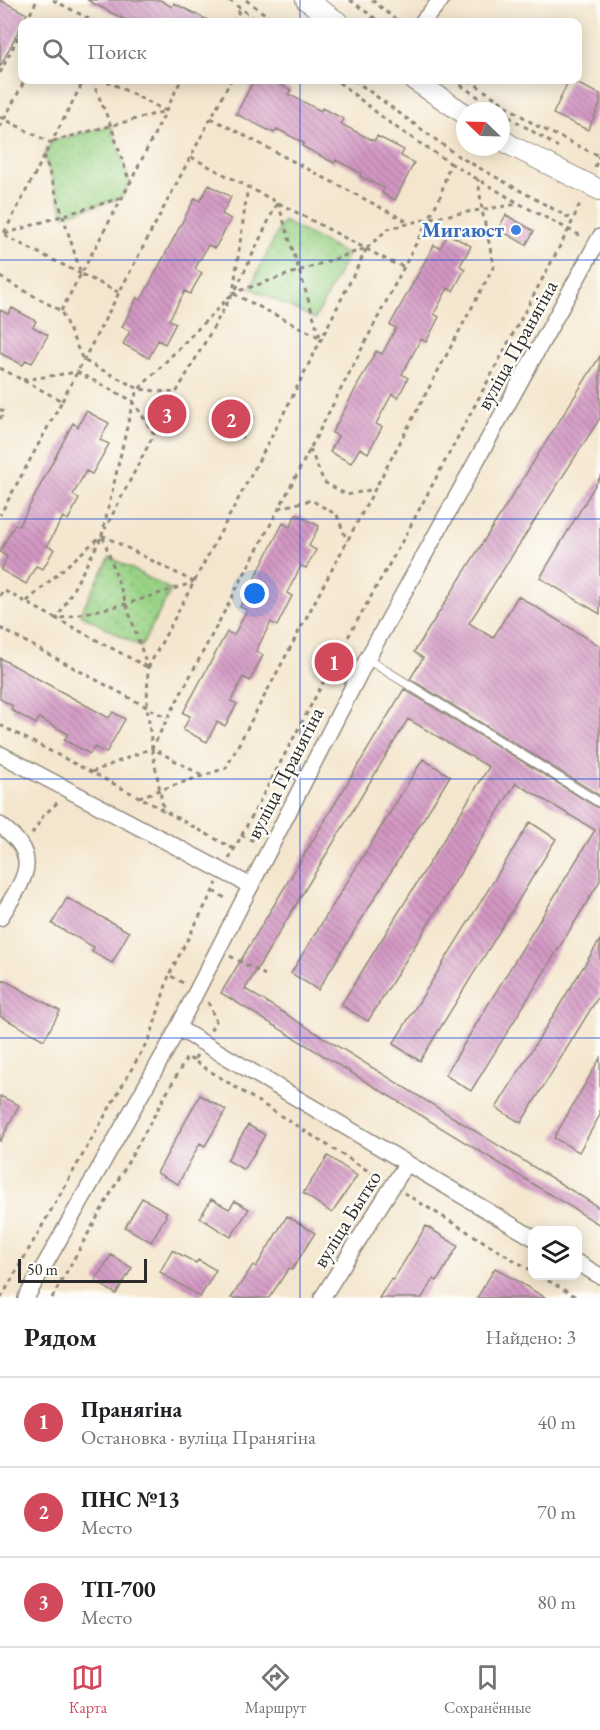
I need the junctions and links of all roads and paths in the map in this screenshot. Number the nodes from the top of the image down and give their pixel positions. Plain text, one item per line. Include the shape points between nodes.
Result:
1 (37, 0) edge
2 (53, 0) edge
3 (229, 0) edge
4 (246, 0) edge
5 (306, 0) edge
6 (350, 0) edge
7 (372, 0) edge
8 (441, 0) edge
9 (241, 8) junction
10 (28, 18) edge
11 (87, 18) edge
12 (235, 18) edge
13 (254, 18) edge
14 (271, 18) edge
15 (332, 18) edge
16 (375, 18) edge
17 (394, 18) edge
18 (425, 18) edge
19 (18, 37) edge
20 (0, 73) edge
21 (23, 84) edge
22 (82, 84) edge
23 (94, 84) edge
24 (113, 84) edge
25 (179, 84) edge
26 (229, 84) edge
27 (341, 84) edge
28 (359, 84) edge
29 (420, 84) edge
30 (459, 84) edge
31 (475, 84) edge
32 (485, 102) edge
33 (456, 108) edge
34 (166, 111) junction
35 (2, 118) edge
36 (212, 118) junction
37 (510, 118) edge
38 (111, 126) junction
39 (0, 127) edge
40 (52, 142) junction
41 (510, 144) edge
42 (566, 151) dead end
43 (45, 155) junction
44 (191, 157) junction
45 (600, 157) edge
46 (450, 162) junction
47 (595, 166) dead end
48 (600, 168) edge
49 (478, 179) junction
50 (130, 183) junction
51 (248, 186) junction
52 (600, 190) edge
53 (121, 198) junction
54 (278, 202) junction
55 (520, 204) junction
56 (482, 210) junction
57 (64, 214) junction
58 (430, 218) junction
59 (573, 220) dead end
60 (410, 223) junction
61 (3, 235) junction
62 (598, 240) edge
63 (367, 248) junction
64 (405, 267) junction
65 (301, 271) junction
66 (81, 274) junction
67 (0, 277) edge
68 (119, 292) junction
69 (233, 293) junction
70 (61, 311) junction
71 (321, 339) junction
72 (83, 360) junction
73 (0, 368) edge
74 (77, 372) junction
75 (23, 380) junction
76 (139, 389) junction
77 (62, 400) junction
78 (133, 401) junction
79 (1, 411) edge
80 (0, 419) edge
81 (310, 449) junction
82 (374, 489) junction
83 (279, 508) junction
84 (0, 515) edge
85 (102, 535) junction
86 (347, 541) junction
87 (194, 582) junction
88 (2, 589) edge
89 (0, 596) edge
90 (26, 602) junction
91 (126, 604) junction
92 (57, 619) junction
93 (0, 628) edge
94 (367, 659) junction
95 (148, 668) junction
96 (147, 706) junction
97 (168, 718) junction
98 (0, 725) edge
99 (152, 748) junction
100 (0, 754) edge
101 (92, 772) junction
102 (203, 776) junction
103 (160, 789) junction
104 (75, 793) junction
105 (138, 797) junction
106 (600, 803) edge
107 (164, 812) junction
108 (0, 825) edge
109 (23, 848) junction
110 (234, 849) dead end
111 (251, 886) junction
112 (0, 918) edge
113 (226, 954) dead end
114 (169, 975) dead end
115 (265, 975) dead end
116 (205, 994) dead end
117 (178, 1028) junction
118 (204, 1042) junction
119 (194, 1061) junction
120 (407, 1163) junction
121 (392, 1186) junction
122 (528, 1235) edge
123 (582, 1265) edge
124 (528, 1269) edge
125 (600, 1276) edge
126 (548, 1280) edge
127 (1, 1298) edge
128 (26, 1298) edge
129 (51, 1298) edge
130 (322, 1298) edge
131 (578, 1298) edge

1 - 10 path
2 - 11 path
3 - 9 path
4 - 14 path
5 - 15 street
6 - 16 path
7 - 17 path
8 - 18 street
9 - 12 path
9 - 13 path
19 - 20 path
21 - 35 path
22 - 40 path
23 - 38 path
24 - 34 path
25 - 34 path
26 - 36 path
27 - 46 path
28 - 59 path via 458,156
29 - 33 street
30 - 32 path
31 - 45 path via 536,125
34 - 38 path
34 - 50 path
35 - 39 path
35 - 40 path
36 - 44 path
36 - 60 path
37 - 42 path
38 - 40 path
38 - 50 path
40 - 43 path
41 - 52 street
43 - 57 path
43 - 61 path
44 - 51 path
44 - 68 path
46 - 49 path
46 - 58 path
47 - 48 path
49 - 55 path
49 - 56 path
50 - 53 path
51 - 54 path
51 - 69 path
53 - 57 path
53 - 66 path
54 - 63 path
54 - 65 path
54 - 69 path
55 - 56 path
55 - 62 path
56 - 58 path
56 - 82 path via 494,267
57 - 61 path
57 - 66 path
58 - 60 path
58 - 64 path
60 - 63 path via 388,229
61 - 66 path
62 - 94 street, вуліца Пранягіна
63 - 64 path
63 - 65 path
63 - 71 path
64 - 81 path
65 - 69 path
65 - 71 path
66 - 68 path
66 - 70 path
67 - 70 path
68 - 72 path
69 - 71 path
69 - 76 path
69 - 76 path via 176,393
70 - 72 path
71 - 87 path
72 - 74 path
72 - 76 path
73 - 75 path
74 - 75 path
74 - 77 path
74 - 78 path
75 - 77 path
76 - 78 path
77 - 84 path
78 - 85 path
78 - 85 path via 154,434
79 - 80 path
81 - 82 path via 324,483 347,495
81 - 83 path
82 - 86 path
83 - 86 path via 311,500 337,514
83 - 97 path
85 - 87 path
85 - 90 path
85 - 91 path
85 - 92 path
86 - 102 path via 226,768
87 - 91 path
87 - 95 path
88 - 89 path
88 - 90 path
90 - 92 path
91 - 92 path
91 - 95 path
92 - 95 path
93 - 96 path
94 - 106 lane
94 - 111 street, вуліца Пранягіна
95 - 96 path
96 - 97 path
96 - 99 path
97 - 99 path
98 - 101 path
99 - 101 path
99 - 102 path
99 - 103 path
100 - 104 street
101 - 105 path
102 - 103 path
103 - 105 path
103 - 107 path
104 - 109 path via 43,816
104 - 111 street
105 - 107 path
107 - 110 path
108 - 109 street
109 - 112 street via 23,879
111 - 117 street, вуліца Пранягіна
113 - 115 path
114 - 127 path via 151,1035
116 - 118 path via 216,1021
117 - 118 street
117 - 128 street, вуліца Пранягіна
118 - 119 path
118 - 120 street
119 - 121 path
119 - 129 path via 187,1057
120 - 121 street, вуліца Бытко
120 - 122 street
121 - 124 path
121 - 130 street, вуліца Бытко
123 - 125 street
126 - 131 path

